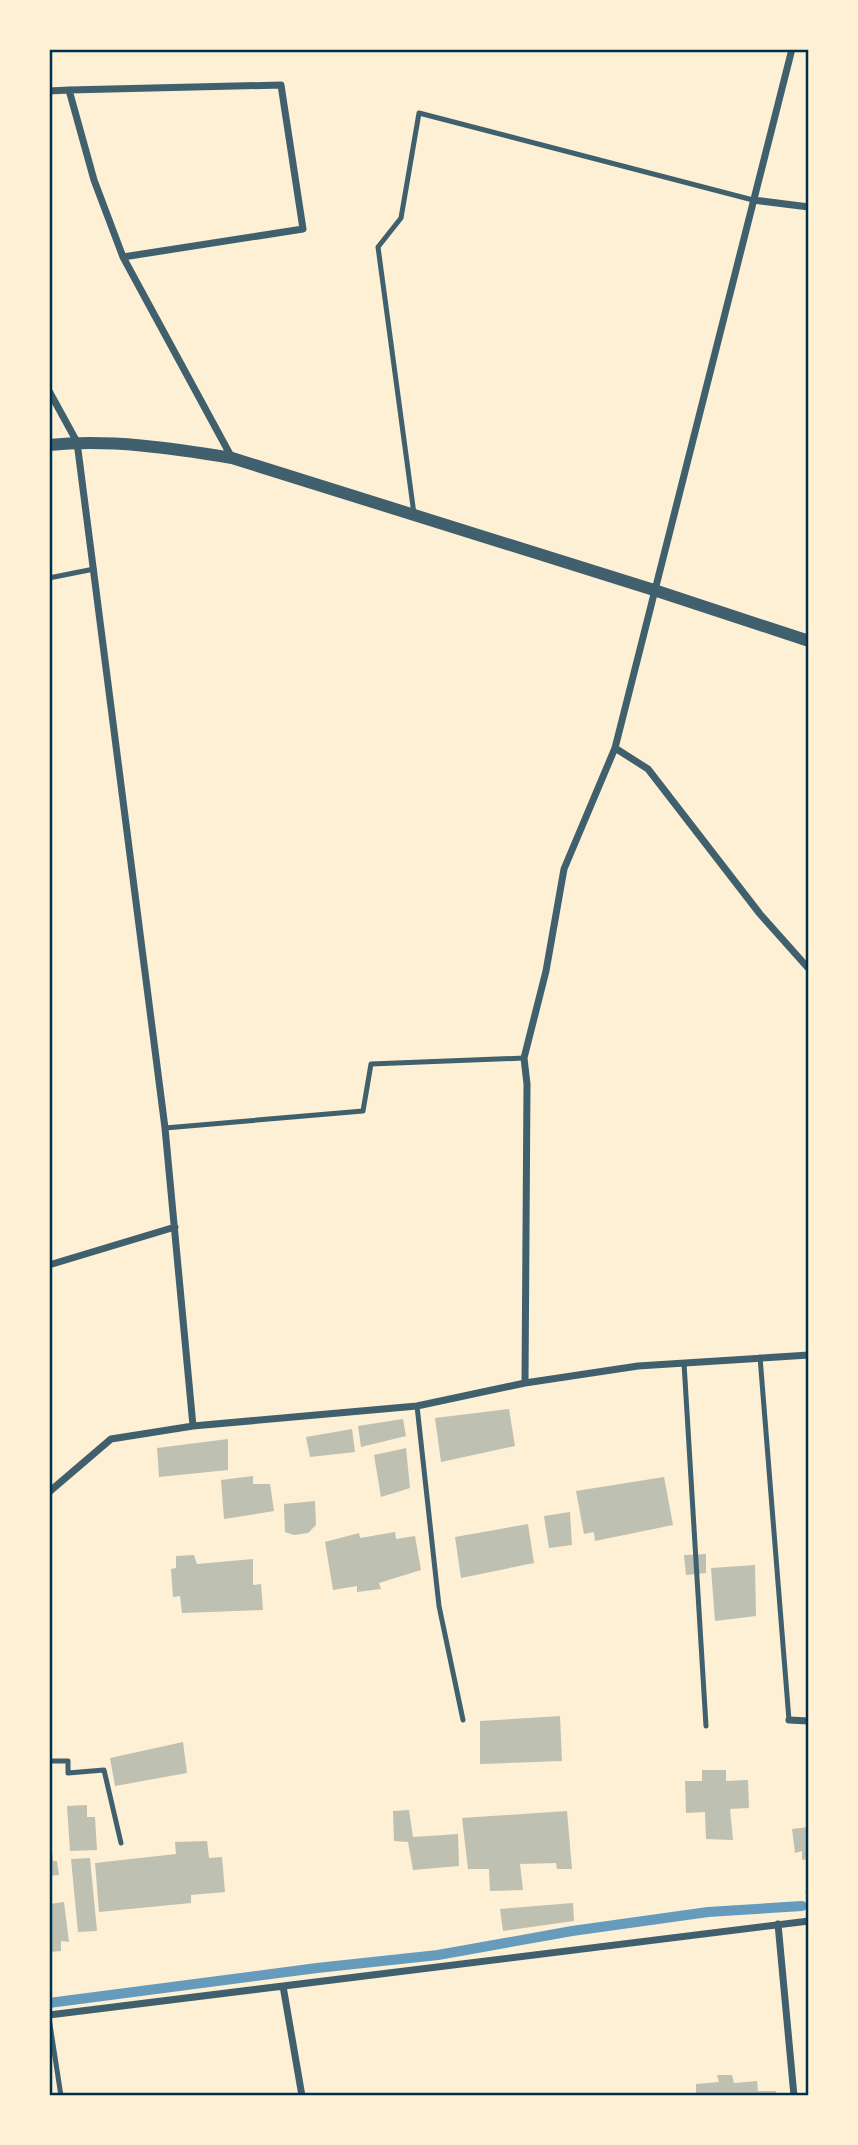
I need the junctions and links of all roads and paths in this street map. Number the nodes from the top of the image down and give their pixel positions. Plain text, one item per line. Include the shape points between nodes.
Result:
1 (792, 49) edge
2 (69, 90) junction
3 (49, 91) edge
4 (753, 200) junction
5 (809, 207) edge
6 (123, 257) junction
7 (49, 391) edge
8 (77, 442) junction
9 (49, 445) edge
10 (232, 458) junction
11 (414, 514) junction
12 (94, 569) junction
13 (49, 578) edge
14 (654, 590) junction
15 (809, 641) edge
16 (615, 748) junction
17 (809, 969) edge
18 (524, 1058) junction
19 (165, 1128) junction
20 (175, 1227) junction
21 (49, 1265) edge
22 (809, 1355) edge
23 (760, 1357) junction
24 (684, 1363) junction
25 (525, 1384) junction
26 (417, 1406) junction
27 (193, 1426) junction
28 (49, 1492) edge
29 (463, 1720) dead end
30 (789, 1720) joint
31 (809, 1721) edge
32 (706, 1726) dead end
33 (49, 1761) edge
34 (121, 1843) dead end
35 (808, 1891) edge
36 (809, 1899) edge
37 (809, 1922) edge
38 (778, 1924) junction
39 (283, 1986) junction
40 (49, 2016) edge
41 (61, 2096) edge
42 (302, 2096) edge
43 (794, 2096) edge

1 - 4 street
2 - 3 street
2 - 6 street via 94,180
2 - 6 street via 281,85 303,229
4 - 5 street
4 - 11 lane via 419,113 401,218 378,247
4 - 14 street
6 - 10 street
7 - 8 street
8 - 9 street
8 - 10 street via 164,447
8 - 12 street
10 - 11 street
11 - 14 street
12 - 13 lane
12 - 19 street
14 - 15 street
14 - 16 street
16 - 17 street via 648,769 760,914
16 - 18 street via 564,869 546,971
18 - 19 lane via 371,1064 363,1111
18 - 25 street
19 - 20 street
20 - 21 street
20 - 27 street
22 - 23 street
23 - 24 street
23 - 30 lane
24 - 25 street
24 - 32 lane
25 - 26 street
26 - 27 street
26 - 29 lane via 439,1605
27 - 28 street via 111,1439
30 - 31 street
33 - 34 lane via 68,1761 68,1773 104,1770
35 - 36 path
37 - 38 street
38 - 39 street
38 - 43 street
39 - 40 street
39 - 42 street
40 - 41 lane

